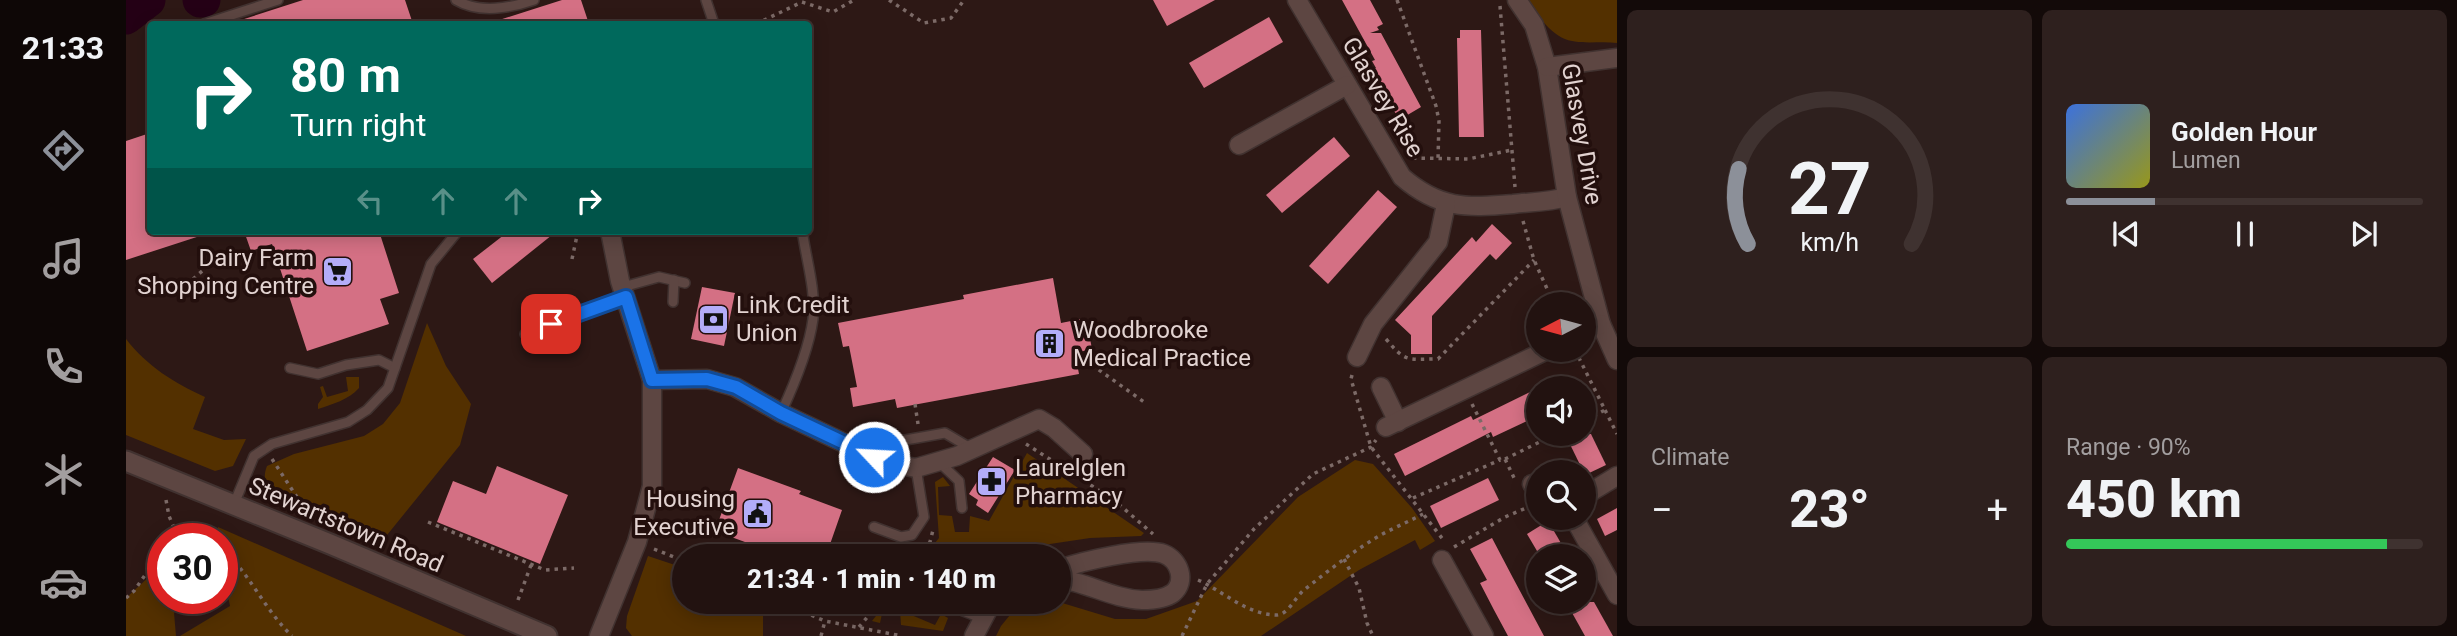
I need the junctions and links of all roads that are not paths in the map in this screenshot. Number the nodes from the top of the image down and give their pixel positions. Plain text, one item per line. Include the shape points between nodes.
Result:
1 (278, 0) edge
2 (456, 0) edge
3 (534, 0) edge
4 (706, 0) edge
5 (1297, 0) edge
6 (1517, 0) edge
7 (213, 21) edge
8 (712, 21) edge
9 (1617, 58) edge
10 (1547, 67) junction
11 (1347, 85) junction
12 (1239, 145) dead end
13 (1567, 197) junction
14 (1446, 204) junction
15 (455, 235) edge
16 (611, 235) edge
17 (803, 236) dead end
18 (674, 280) junction
19 (685, 283) dead end
20 (624, 292) junction
21 (673, 302) dead end
22 (1601, 324) junction
23 (1596, 326) edge
24 (525, 334) dead end
25 (1357, 357) dead end
26 (1526, 360) edge
27 (1617, 360) edge
28 (290, 368) dead end
29 (395, 368) junction
30 (652, 380) junction
31 (1381, 387) dead end
32 (781, 413) junction
33 (972, 449) junction
34 (1083, 454) dead end
35 (874, 457) junction
36 (126, 461) edge
37 (939, 462) junction
38 (916, 468) junction
39 (1617, 476) edge
40 (1596, 489) edge
41 (234, 504) junction
42 (961, 509) dead end
43 (874, 527) dead end
44 (1581, 530) edge
45 (1442, 560) dead end
46 (1071, 566) edge
47 (1071, 583) edge
48 (1617, 595) edge
49 (971, 614) edge
50 (984, 614) edge
51 (981, 618) junction
52 (547, 636) edge
53 (599, 636) edge
54 (974, 636) edge
55 (1484, 636) edge

1 - 7 lane
2 - 3 lane via 490,9
4 - 8 lane
5 - 11 street, Glasvey Rise
6 - 10 street, Glasvey Drive via 1534,25
9 - 10 street
10 - 13 street, Glasvey Drive
11 - 12 street
11 - 14 street, Glasvey Rise via 1402,177 1420,193
13 - 14 street, Glasvey Rise via 1473,207
13 - 22 street, Glasvey Drive
14 - 25 street via 1438,242 1373,324
15 - 29 lane via 431,264
16 - 20 street
17 - 32 lane via 813,319 795,383
18 - 19 lane
18 - 20 lane via 659,277
18 - 21 lane
20 - 24 lane
20 - 30 street
22 - 23 street
22 - 27 street, Glasvey Drive
26 - 31 street via 1392,424
28 - 29 lane via 318,374 379,360
29 - 41 lane via 388,388 348,422 272,444 254,456
30 - 32 street via 707,379 736,387
30 - 53 street via 652,486 638,542
32 - 35 street
33 - 34 street via 1039,419
33 - 35 lane via 945,433 894,442
33 - 37 street
35 - 38 street
36 - 41 main road, Stewartstown Road
37 - 38 street
37 - 42 lane via 959,481
38 - 43 lane via 924,517 912,535 901,537
39 - 40 street
41 - 52 main road, Stewartstown Road
44 - 48 street
45 - 55 street
46 - 47 street via 1149,552 1174,561 1180,572 1173,593 1140,600
49 - 51 lane
50 - 51 street
51 - 54 street

